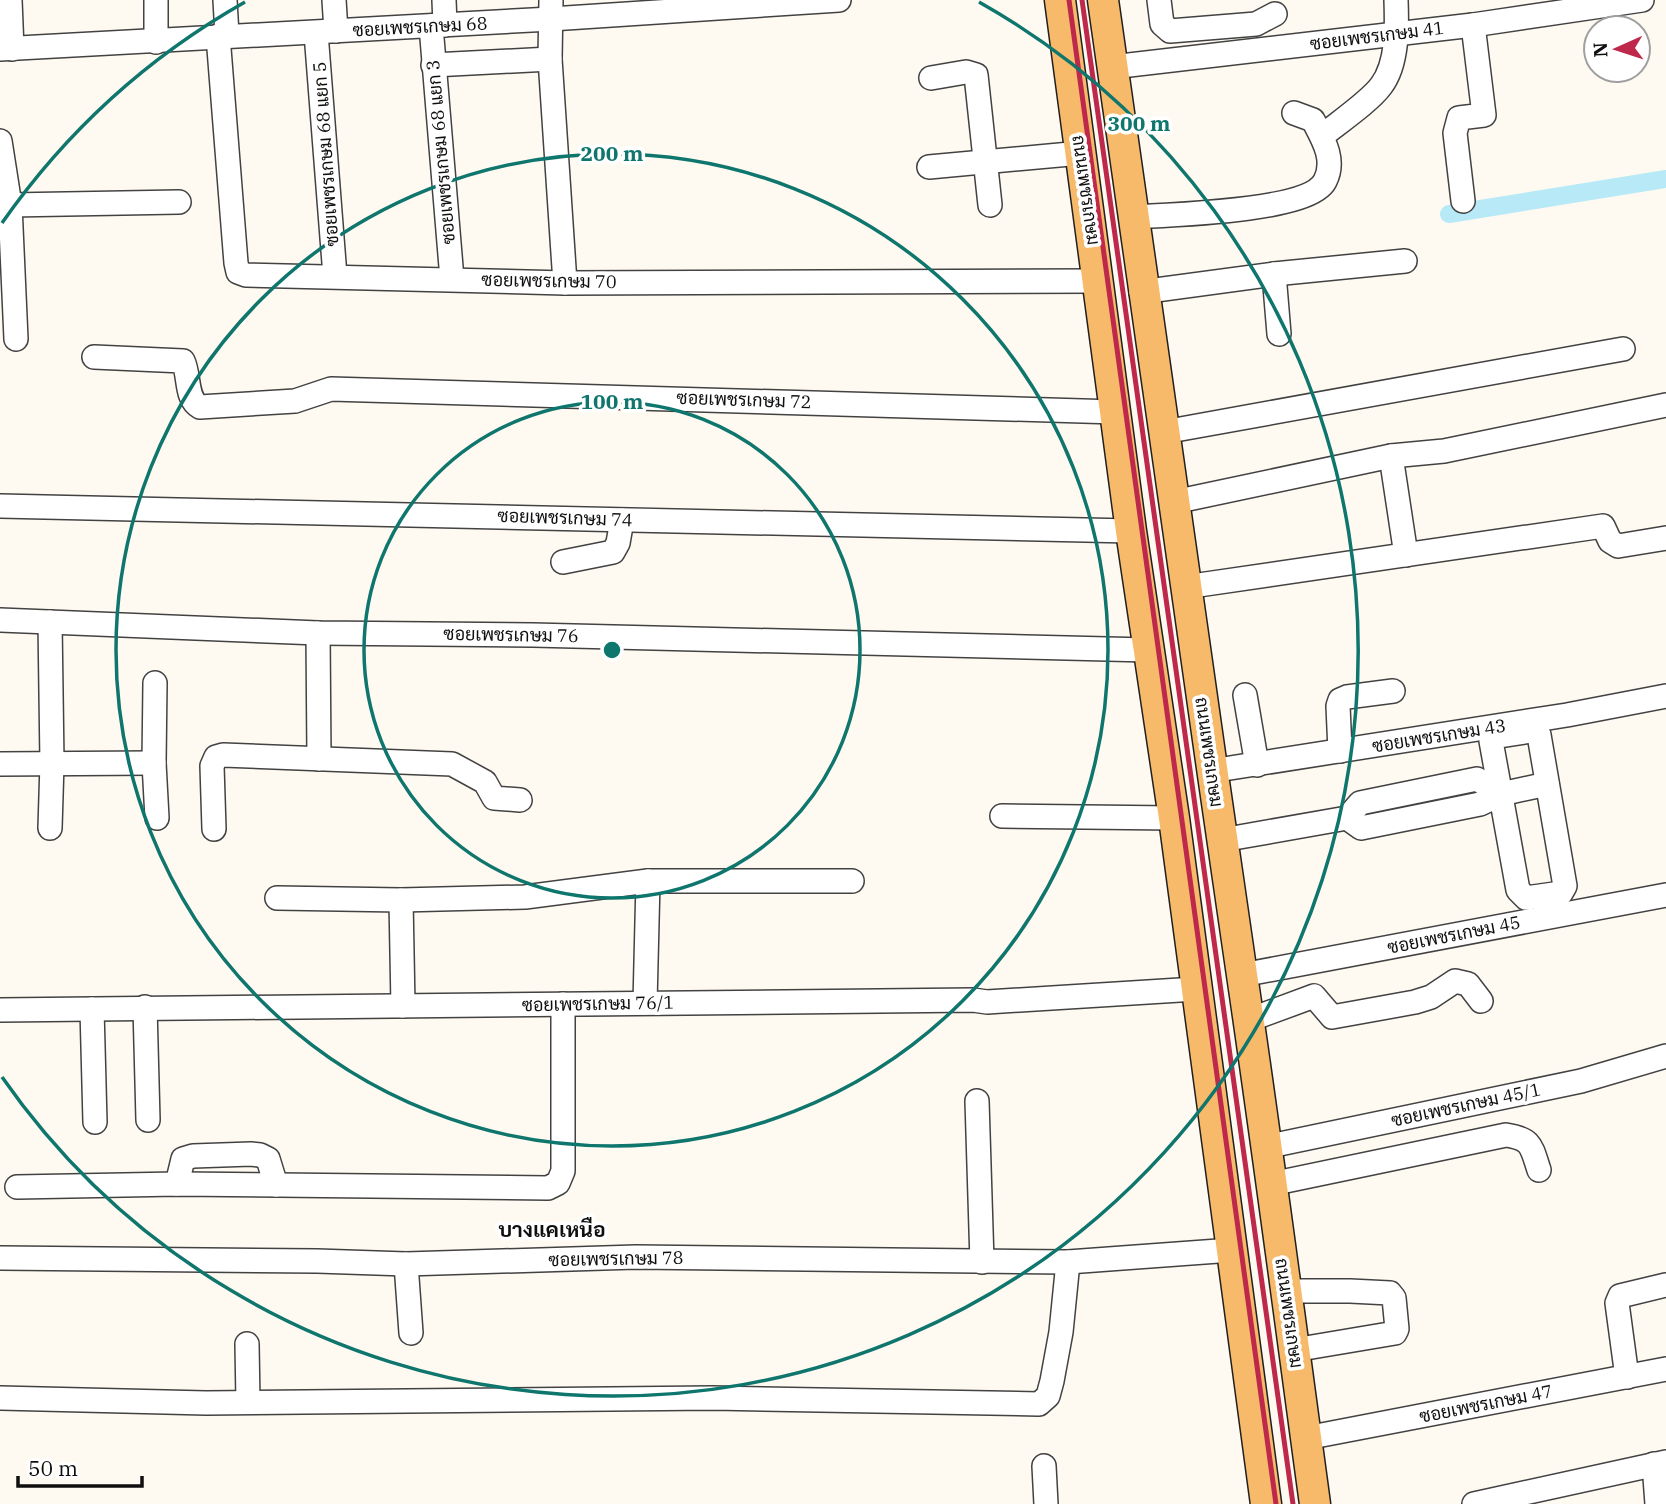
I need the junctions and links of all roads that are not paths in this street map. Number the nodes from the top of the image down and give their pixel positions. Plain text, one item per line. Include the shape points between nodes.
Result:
1 (10, 0) edge
2 (156, 0) edge
3 (225, 0) edge
4 (334, 0) edge
5 (444, 0) edge
6 (839, 0) edge
7 (1060, 0) edge
8 (1103, 0) edge
9 (1159, 0) edge
10 (1254, 0) edge
11 (1395, 0) edge
12 (1642, 0) edge
13 (790, 2) edge
14 (675, 6) edge
15 (551, 10) edge
16 (1473, 24) junction
17 (438, 26) junction
18 (326, 32) junction
19 (1397, 33) junction
20 (222, 36) junction
21 (156, 42) junction
22 (6, 49) edge
23 (550, 59) junction
24 (433, 65) junction
25 (1112, 67) junction
26 (931, 78) dead end
27 (1294, 113) dead end
28 (1322, 136) junction
29 (0, 141) edge
30 (1080, 153) junction
31 (986, 161) junction
32 (929, 167) dead end
33 (1463, 201) dead end
34 (179, 202) dead end
35 (10, 205) junction
36 (989, 205) dead end
37 (1132, 217) junction
38 (1090, 220) junction
39 (1405, 261) dead end
40 (1274, 274) junction
41 (335, 276) junction
42 (452, 279) junction
43 (1098, 281) junction
44 (565, 283) junction
45 (1140, 283) junction
46 (1279, 334) dead end
47 (16, 340) dead end
48 (1623, 349) dead end
49 (94, 356) dead end
50 (1666, 405) edge
51 (1116, 412) junction
52 (1164, 432) junction
53 (1391, 456) junction
54 (1174, 502) junction
55 (0, 506) edge
56 (622, 520) junction
57 (1131, 531) junction
58 (1666, 538) edge
59 (1406, 555) junction
60 (564, 562) dead end
61 (1185, 587) junction
62 (0, 620) edge
63 (50, 622) junction
64 (318, 633) junction
65 (1148, 650) junction
66 (155, 683) dead end
67 (1393, 691) dead end
68 (1245, 695) dead end
69 (1666, 696) edge
70 (1340, 751) junction
71 (319, 759) junction
72 (52, 763) junction
73 (0, 764) edge
74 (154, 764) junction
75 (1257, 765) junction
76 (1211, 771) junction
77 (1546, 784) junction
78 (1501, 794) junction
79 (520, 800) dead end
80 (1002, 816) dead end
81 (157, 818) dead end
82 (1174, 818) junction
83 (50, 828) dead end
84 (215, 829) dead end
85 (1222, 839) junction
86 (648, 881) junction
87 (852, 881) dead end
88 (1666, 895) edge
89 (277, 898) dead end
90 (401, 900) junction
91 (1242, 975) junction
92 (1196, 989) junction
93 (1481, 1001) dead end
94 (645, 1003) junction
95 (563, 1004) junction
96 (403, 1006) junction
97 (145, 1007) junction
98 (92, 1009) junction
99 (0, 1010) edge
100 (1249, 1020) junction
101 (1666, 1056) edge
102 (977, 1101) dead end
103 (148, 1120) dead end
104 (95, 1122) dead end
105 (1265, 1147) junction
106 (1539, 1170) dead end
107 (1271, 1184) junction
108 (17, 1187) dead end
109 (1232, 1250) junction
110 (0, 1258) edge
111 (982, 1262) junction
112 (1068, 1262) junction
113 (406, 1264) junction
114 (1666, 1285) edge
115 (1286, 1291) junction
116 (411, 1334) dead end
117 (247, 1344) dead end
118 (1294, 1350) junction
119 (1666, 1369) edge
120 (1627, 1377) junction
121 (0, 1398) edge
122 (248, 1402) junction
123 (1306, 1438) junction
124 (1660, 1463) edge
125 (1044, 1466) dead end
126 (1046, 1504) edge
127 (1266, 1504) edge
128 (1315, 1504) edge
129 (1474, 1504) edge
130 (1657, 1504) edge

1 - 22 street
2 - 21 street
3 - 20 street
4 - 18 street, ซอยเพชรเกษม 68 แยก 5
5 - 17 street, ซอยเพชรเกษม 68 แยก 3
6 - 13 street, ซอยเพชรเกษม 68
7 - 30 main road, ถนนเพชรเกษม
8 - 25 main road, ถนนเพชรเกษม
9 - 10 street via 1161,24 1170,30 1265,19
11 - 19 street
12 - 16 street, ซอยเพชรเกษม 41
13 - 14 street, ซอยเพชรเกษม 68
14 - 15 street, ซอยเพชรเกษม 68
15 - 17 street, ซอยเพชรเกษม 68
15 - 23 street
16 - 19 street, ซอยเพชรเกษม 41
16 - 33 street via 1485,115 1458,118 1455,133
17 - 18 street, ซอยเพชรเกษม 68
17 - 24 street, ซอยเพชรเกษม 68 แยก 3
18 - 20 street, ซอยเพชรเกษม 68
18 - 41 street, ซอยเพชรเกษม 68 แยก 5
19 - 25 street, ซอยเพชรเกษม 41
19 - 28 street via 1380,88
20 - 21 street, ซอยเพชรเกษม 68
20 - 41 street, ซอยเพชรเกษม 70 via 238,272
21 - 22 street, ซอยเพชรเกษม 68
23 - 24 street
23 - 44 street
24 - 42 street, ซอยเพชรเกษม 68 แยก 3
25 - 37 main road, ถนนเพชรเกษม
26 - 31 street via 966,72 976,75
27 - 28 street via 1313,120
28 - 37 street via 1329,152 1328,170 1314,191 1257,207
29 - 35 street
30 - 31 street
30 - 38 main road, ถนนเพชรเกษม
31 - 32 street
31 - 36 street
34 - 35 street
35 - 47 street
37 - 38 main road
37 - 45 main road, ถนนเพชรเกษม
38 - 43 main road, ถนนเพชรเกษม
39 - 40 street
40 - 45 street
40 - 46 street
41 - 42 street, ซอยเพชรเกษม 70
42 - 44 street, ซอยเพชรเกษม 70
43 - 44 street, ซอยเพชรเกษม 70
43 - 45 main road
43 - 51 main road, ถนนเพชรเกษม
45 - 52 main road, ถนนเพชรเกษม
48 - 52 street
49 - 51 street, ซอยเพชรเกษม 72 via 183,360 192,399 200,407 295,401 331,389
50 - 53 street via 1444,451
51 - 57 main road, ถนนเพชรเกษม
52 - 54 main road, ถนนเพชรเกษม
53 - 54 street
53 - 59 street
54 - 61 main road, ถนนเพชรเกษม
55 - 56 street, ซอยเพชรเกษม 74
56 - 57 street, ซอยเพชรเกษม 74
56 - 60 street via 613,552
57 - 65 main road, ถนนเพชรเกษม
58 - 59 street via 1618,546 1603,526
59 - 61 street
61 - 76 main road, ถนนเพชรเกษม
62 - 63 street, ซอยเพชรเกษม 76
63 - 64 street, ซอยเพชรเกษม 76
63 - 72 street
64 - 65 street, ซอยเพชรเกษม 76
64 - 71 street
65 - 82 main road, ถนนเพชรเกษม
66 - 74 street
67 - 70 street via 1340,700
68 - 75 street
69 - 70 street, ซอยเพชรเกษม 43
70 - 75 street, ซอยเพชรเกษม 43
71 - 79 street via 452,764 485,782 494,797
71 - 84 street via 216,757 212,766
72 - 73 street
72 - 74 street
72 - 83 street
74 - 81 street
75 - 76 street, ซอยเพชรเกษม 43
76 - 85 main road, ถนนเพชรเกษม
77 - 78 street
77 - 78 street via 1537,732 1493,737
77 - 78 street via 1565,886 1561,893 1521,895
78 - 85 street via 1478,779 1360,803 1348,818
80 - 82 street
82 - 92 main road, ถนนเพชรเกษม
85 - 91 main road, ถนนเพชรเกษม
86 - 87 street
86 - 90 street via 525,897
86 - 94 street
88 - 91 street, ซอยเพชรเกษม 45
89 - 90 street
90 - 96 street
91 - 100 main road, ถนนเพชรเกษม
92 - 94 street, ซอยเพชรเกษม 76/1 via 987,1002
92 - 109 main road, ถนนเพชรเกษม
93 - 100 street via 1468,984 1455,981 1415,1002 1332,1017 1314,996
94 - 95 street, ซอยเพชรเกษม 76/1
95 - 96 street, ซอยเพชรเกษม 76/1
95 - 108 street via 563,1171 558,1183 548,1188
96 - 97 street, ซอยเพชรเกษม 76/1
97 - 98 street, ซอยเพชรเกษม 76/1
97 - 103 street
98 - 99 street, ซอยเพชรเกษม 76/1
98 - 104 street
100 - 105 main road, ถนนเพชรเกษม
101 - 105 street, ซอยเพชรเกษม 45/1 via 1581,1081
102 - 111 street
105 - 107 main road, ถนนเพชรเกษม
106 - 107 street via 1530,1143 1506,1135
107 - 115 main road, ถนนเพชรเกษม
109 - 112 street, ซอยเพชรเกษม 78
109 - 127 main road, ถนนเพชรเกษม
110 - 113 street, ซอยเพชรเกษม 78
111 - 112 street, ซอยเพชรเกษม 78
111 - 113 street, ซอยเพชรเกษม 78 via 636,1257
112 - 122 street via 1052,1381 1048,1396 1039,1404 713,1398
113 - 116 street
114 - 120 street via 1620,1296 1617,1303
115 - 118 main road, ถนนเพชรเกษม
115 - 118 street via 1390,1293 1394,1298 1395,1333
117 - 122 street
118 - 123 main road, ถนนเพชรเกษม
119 - 120 street, ซอยเพชรเกษม 47
120 - 123 street, ซอยเพชรเกษม 47
121 - 122 street
123 - 128 main road, ถนนเพชรเกษม
124 - 129 street
124 - 130 street
125 - 126 street

